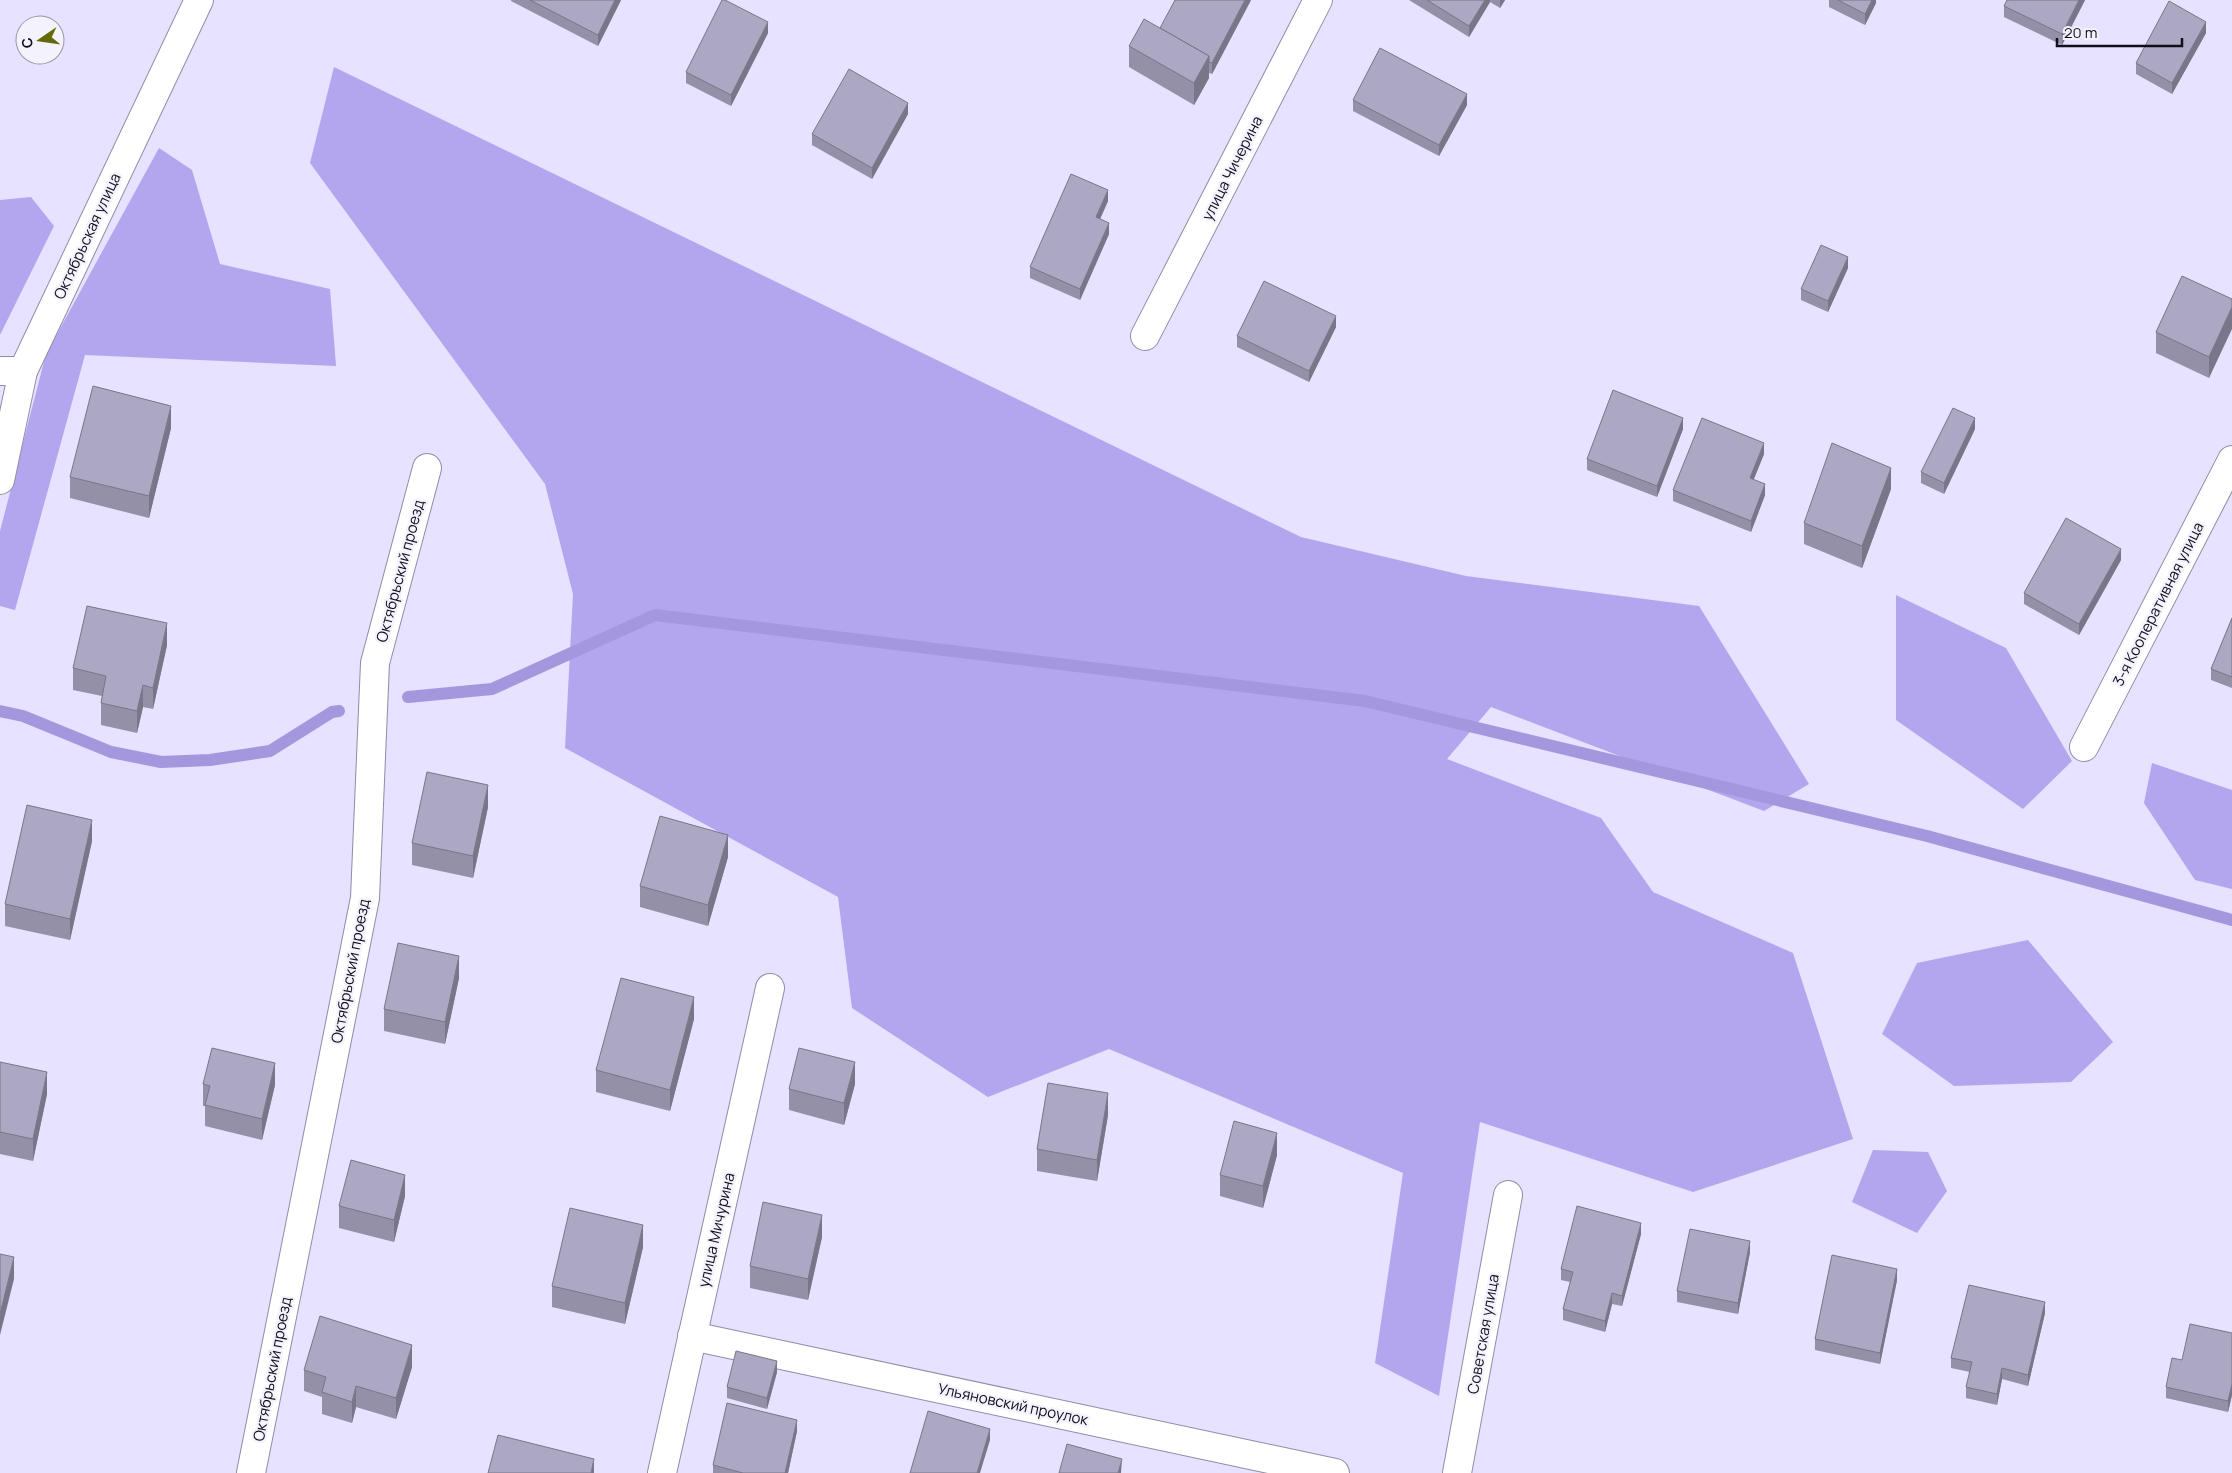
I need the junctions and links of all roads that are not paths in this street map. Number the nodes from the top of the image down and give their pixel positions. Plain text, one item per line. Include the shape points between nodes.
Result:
1 (199, 0) edge
2 (1318, 0) edge
3 (1145, 336) dead end
4 (12, 371) edge
5 (2232, 460) edge
6 (427, 468) dead end
7 (0, 480) edge
8 (2084, 747) dead end
9 (770, 988) dead end
10 (1508, 1195) dead end
11 (692, 1336) junction
12 (251, 1473) edge
13 (662, 1473) edge
14 (1335, 1473) edge
15 (1457, 1473) edge

1 - 4 street, Октябрьская улица
2 - 3 street, улица Чичерина
4 - 7 street, Октябрьская улица
5 - 8 street, 3-я Кооперативная улица
6 - 12 street, Октябрьский проезд via 375,664 365,898
9 - 11 street, улица Мичурина
10 - 15 street, Советская улица
11 - 13 street, улица Мичурина
11 - 14 street, Ульяновский проулок

